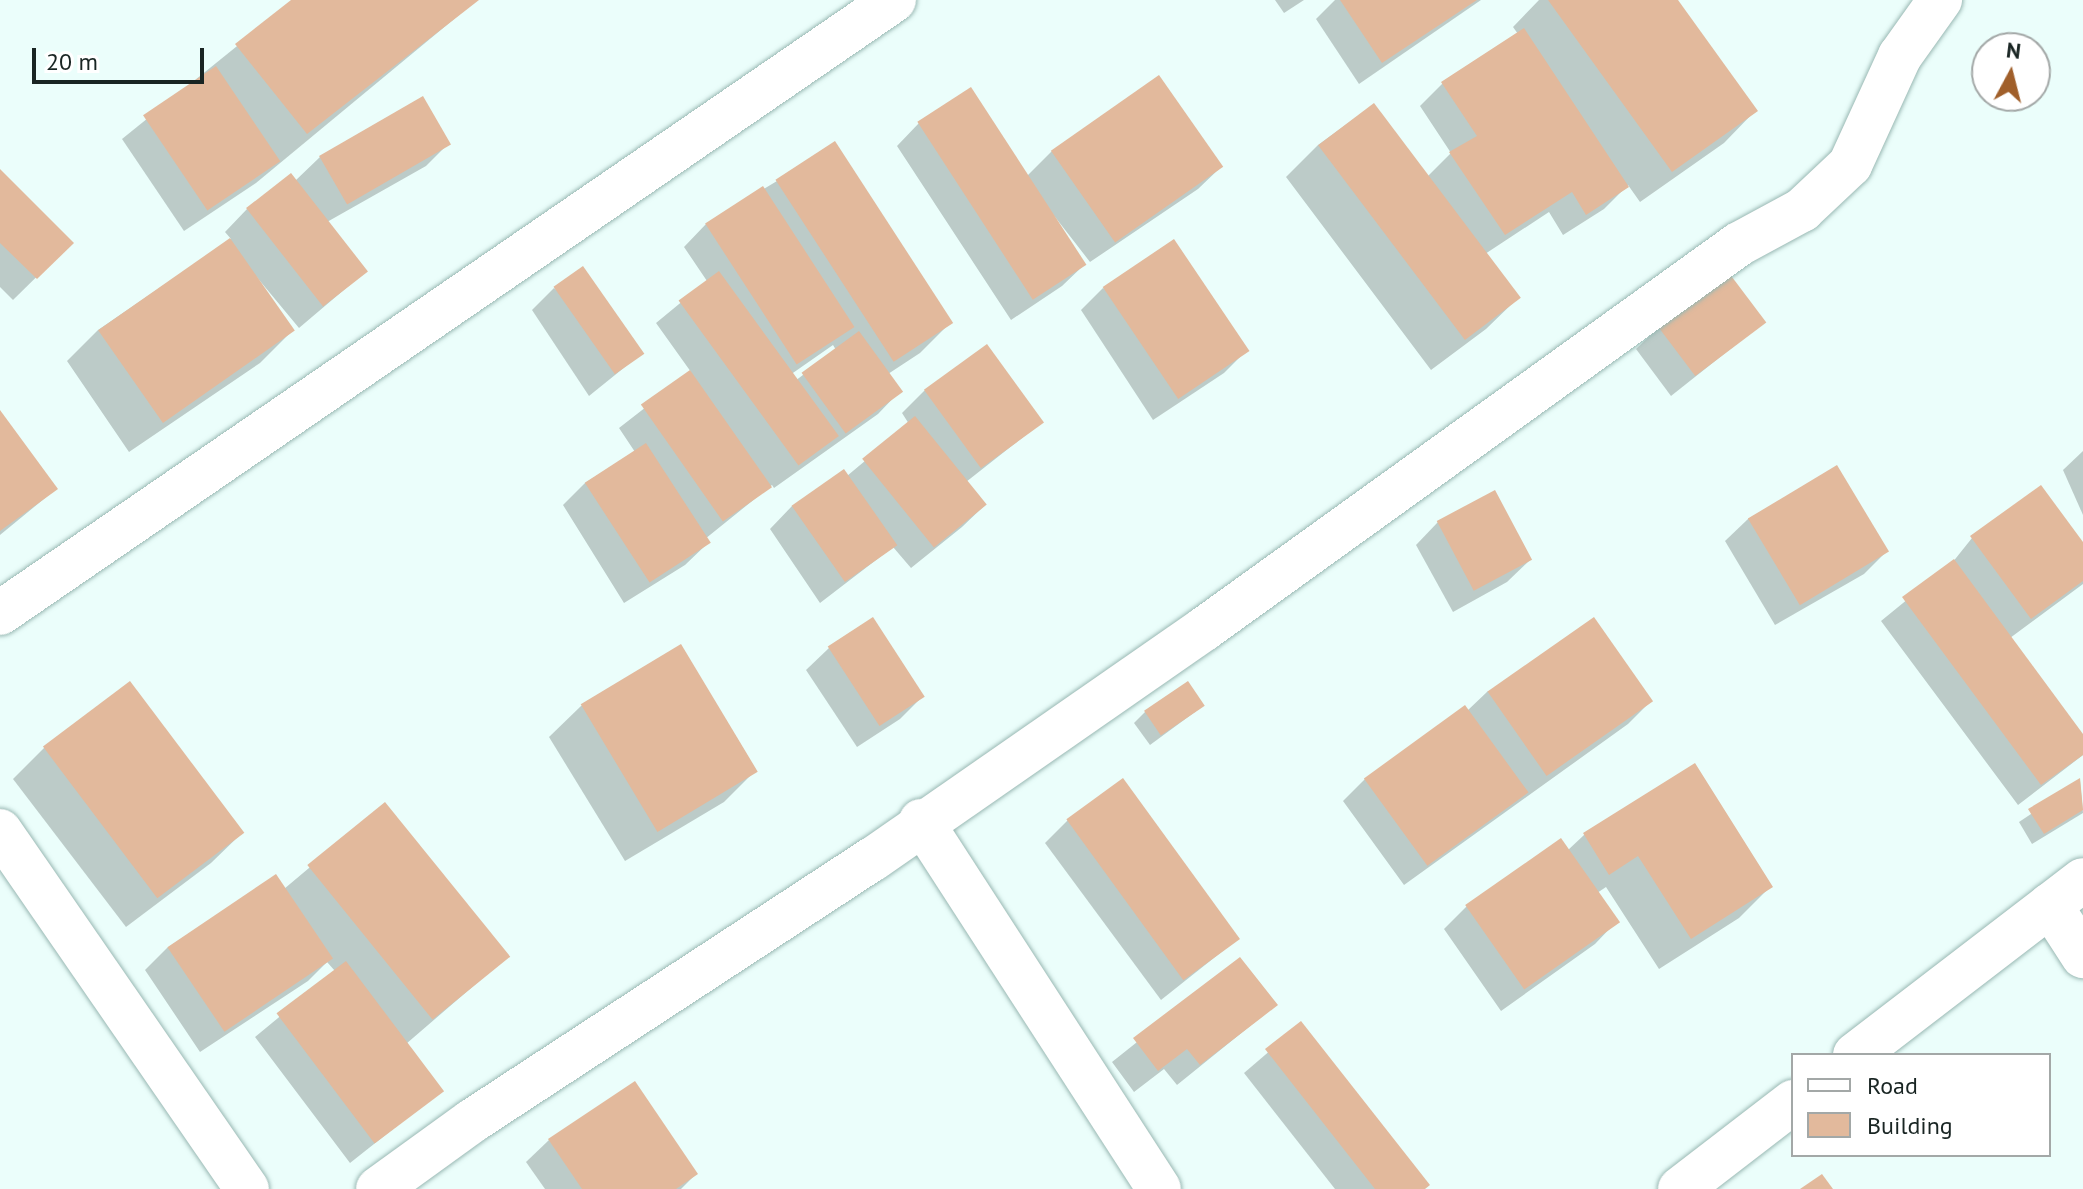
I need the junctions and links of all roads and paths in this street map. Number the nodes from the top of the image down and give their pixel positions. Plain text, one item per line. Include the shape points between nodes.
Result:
1 (894, 0) edge
2 (1940, 0) edge
3 (0, 613) edge
4 (921, 821) junction
5 (0, 831) edge
6 (2067, 893) edge
7 (2083, 956) edge
8 (1858, 1053) edge
9 (1791, 1104) edge
10 (247, 1189) edge
11 (378, 1189) edge
12 (1159, 1189) edge
13 (1680, 1189) edge

1 - 3 street
2 - 4 street via 1900,56 1850,165 1802,210 1739,244 1204,629
4 - 11 street via 696,979 472,1121
4 - 12 street
5 - 10 street
6 - 7 street
6 - 8 street
9 - 13 street

